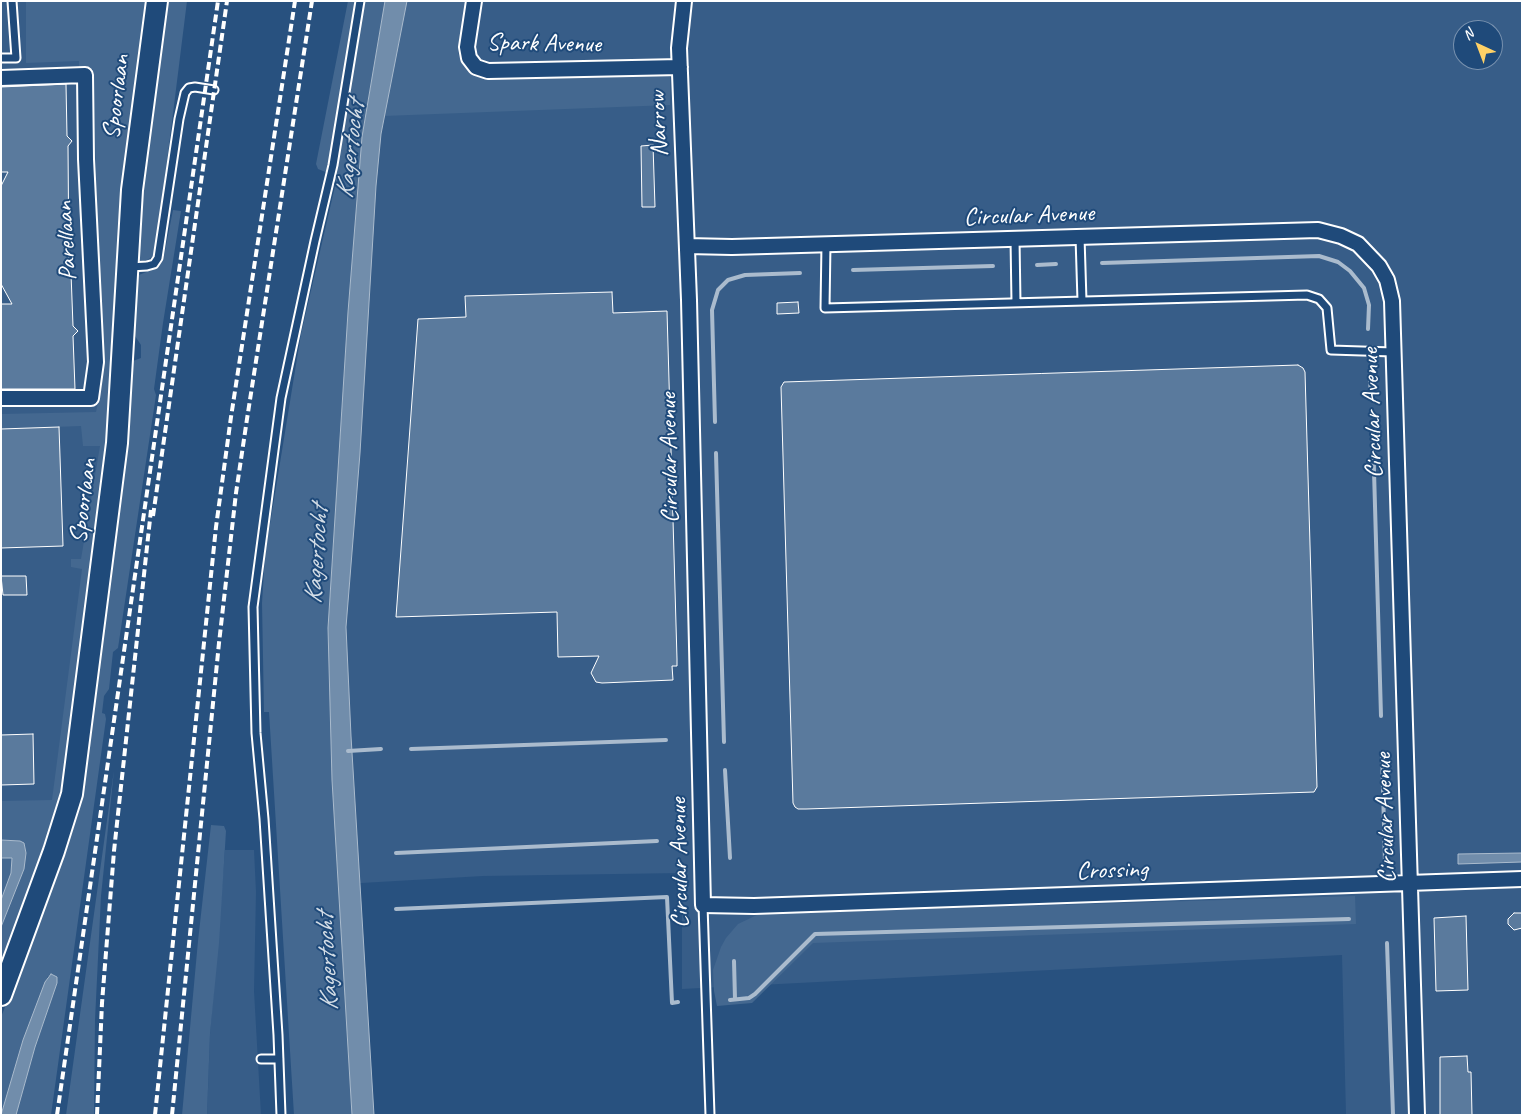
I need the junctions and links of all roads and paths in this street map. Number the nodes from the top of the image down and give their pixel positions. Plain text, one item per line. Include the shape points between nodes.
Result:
1 (12, 1) edge
2 (157, 1) edge
3 (360, 1) edge
4 (474, 1) edge
5 (684, 1) edge
6 (1, 58) edge
7 (680, 66) junction
8 (1, 78) edge
9 (214, 90) dead end
10 (1080, 237) junction
11 (1015, 239) junction
12 (826, 244) junction
13 (687, 246) junction
14 (127, 266) junction
15 (1082, 302) junction
16 (1016, 303) junction
17 (1394, 352) junction
18 (1, 398) edge
19 (1522, 880) edge
20 (1410, 883) junction
21 (704, 905) junction
22 (1, 995) edge
23 (261, 1059) dead end
24 (279, 1059) junction
25 (281, 1115) edge
26 (710, 1115) edge
27 (1417, 1115) edge

1 - 6 lane via 16,58
2 - 14 main road, Spoorlaan via 132,190
3 - 24 lane via 333,166 281,398 253,607 256,733
4 - 7 street, Spark Avenue via 469,58 476,67 488,71
5 - 7 street, Narrow
7 - 13 street, Narrow
8 - 18 street, Parellaan via 85,75 96,362 91,398
9 - 14 lane via 195,87 185,93 158,258 147,266
10 - 11 street, Circular Avenue
10 - 15 lane
10 - 17 street, Circular Avenue via 1310,230 1342,236 1358,244 1379,266 1387,280 1392,301
11 - 12 street, Circular Avenue
11 - 16 lane
12 - 13 street, Circular Avenue
12 - 16 lane via 825,308
13 - 21 street, Circular Avenue
14 - 22 main road, Spoorlaan via 117,443 72,794
15 - 16 lane
15 - 17 lane via 1307,296 1319,299 1327,308 1331,350
17 - 20 street, Circular Avenue
19 - 20 street, Crossing
20 - 21 street, Crossing via 754,906
20 - 27 street, Circular Avenue
21 - 26 lane, Circular Avenue
23 - 24 lane
24 - 25 lane

